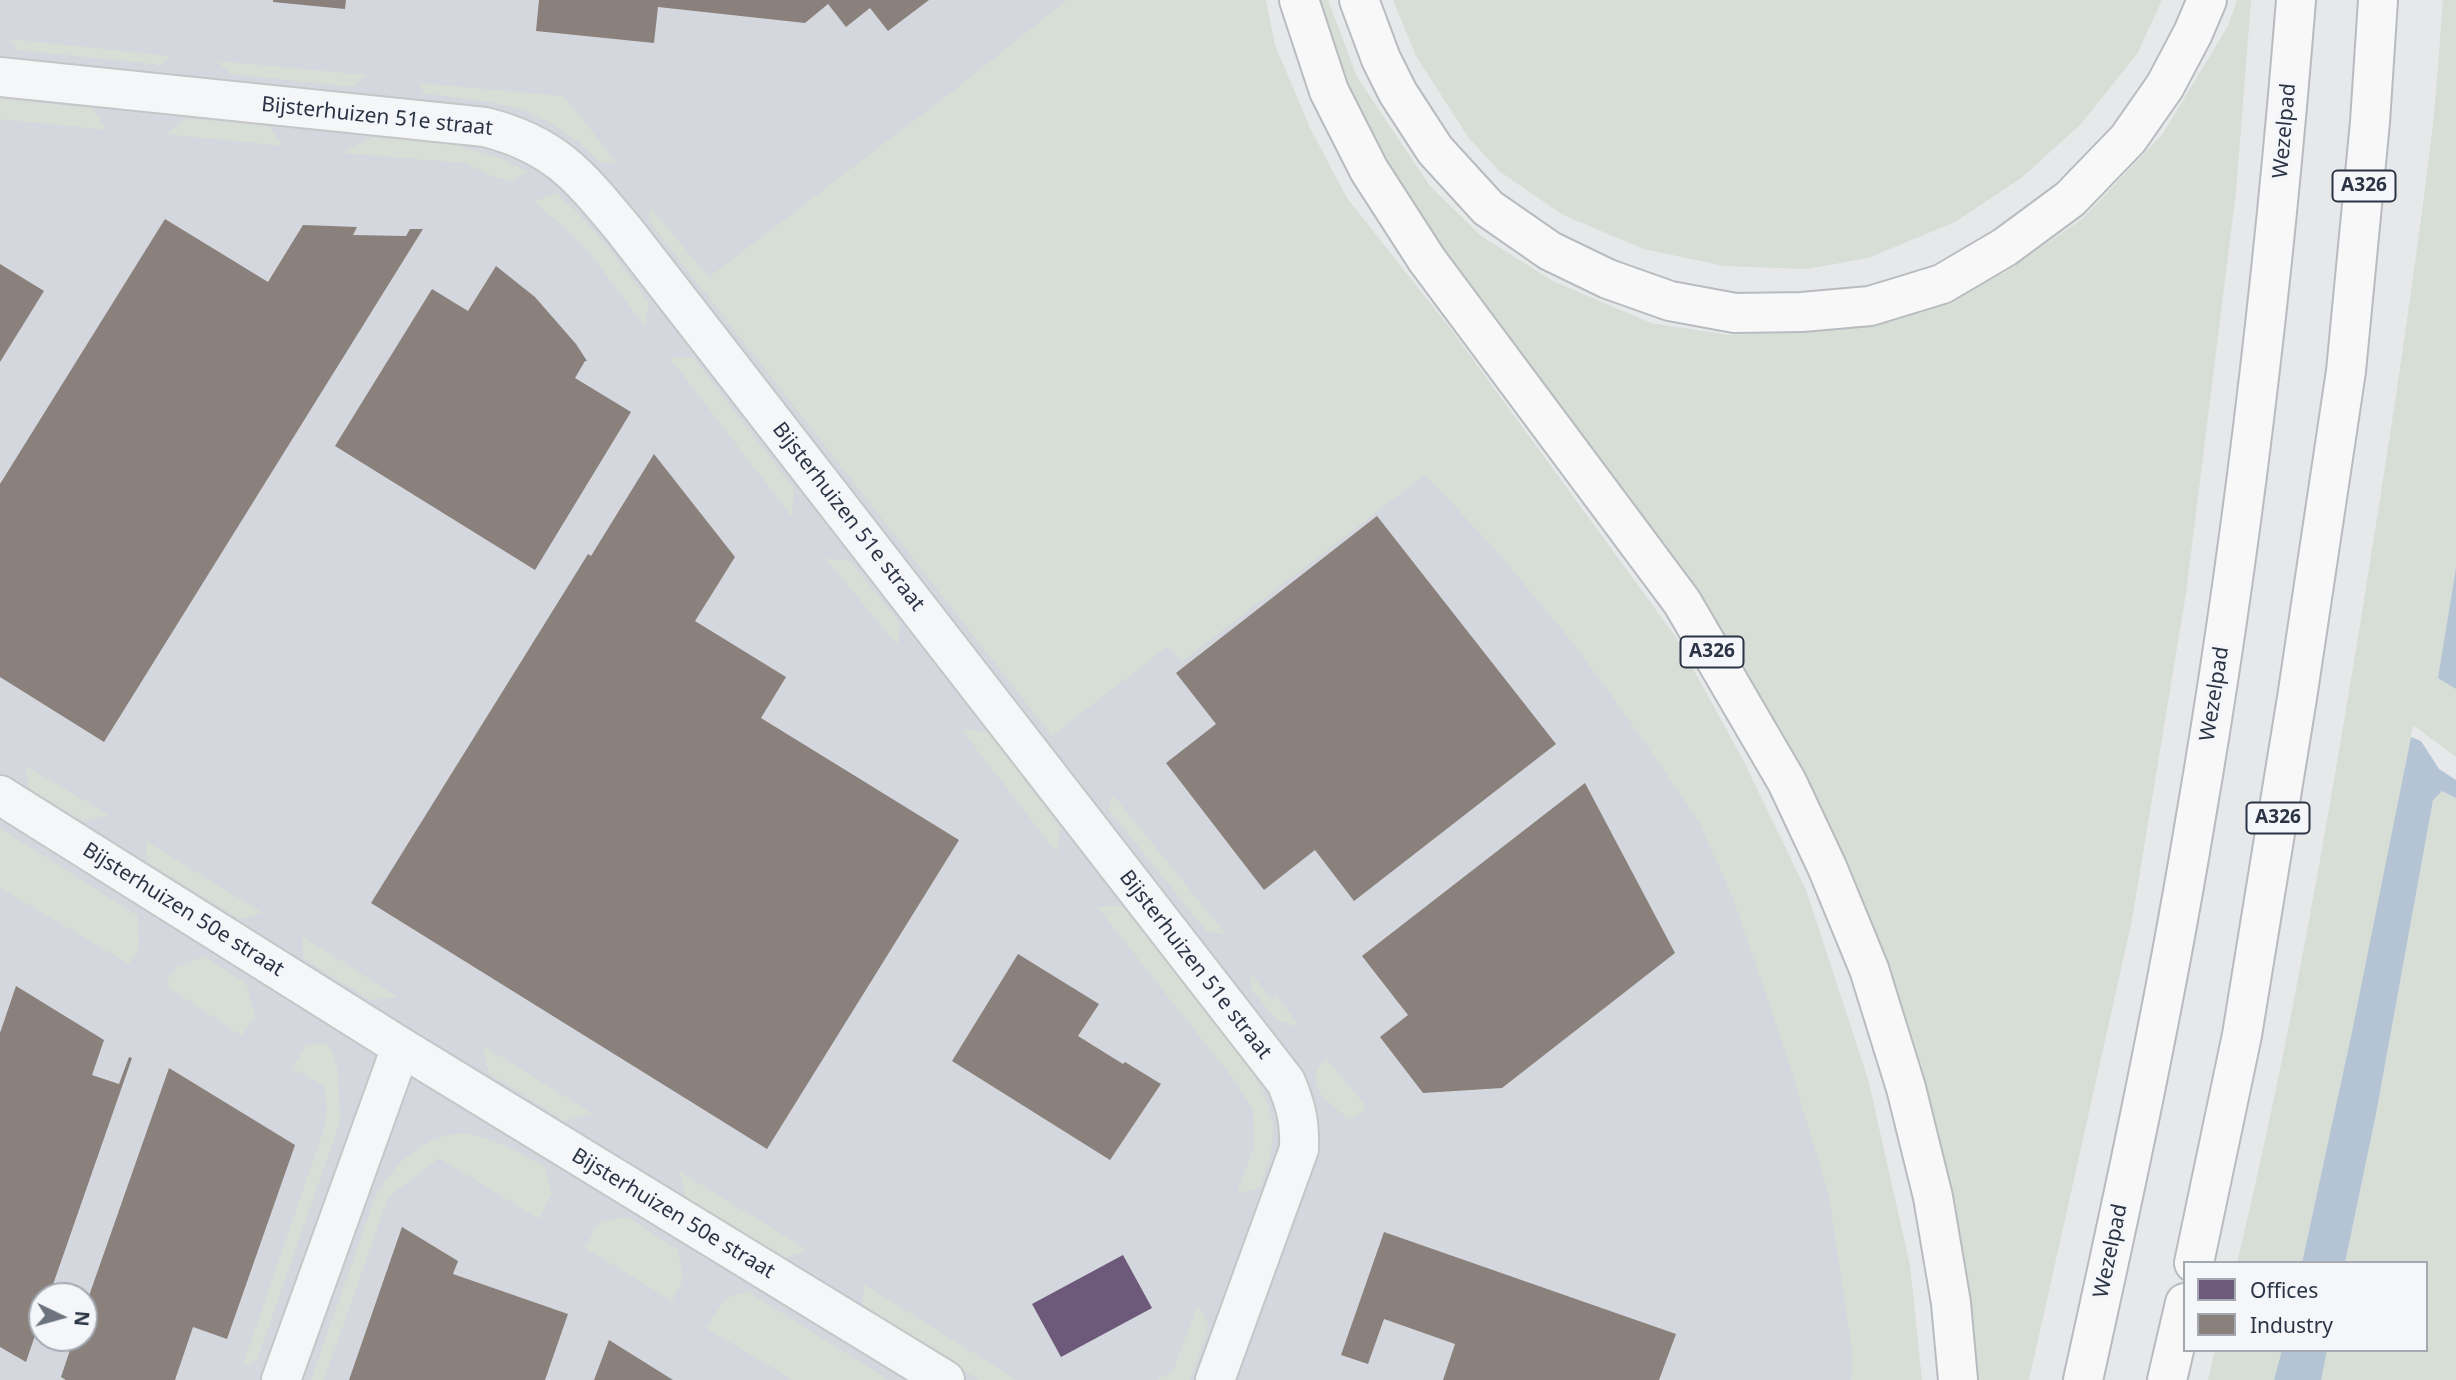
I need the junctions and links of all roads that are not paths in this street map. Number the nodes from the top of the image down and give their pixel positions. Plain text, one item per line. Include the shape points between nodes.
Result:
1 (1299, 0) edge
2 (1359, 0) edge
3 (2207, 0) edge
4 (2295, 0) edge
5 (2378, 0) edge
6 (0, 77) edge
7 (0, 795) edge
8 (401, 1047) junction
9 (2194, 1261) edge
10 (2183, 1312) edge
11 (281, 1380) edge
12 (945, 1380) edge
13 (1216, 1380) edge
14 (1958, 1380) edge
15 (2083, 1380) edge
16 (2167, 1380) edge

1 - 14 highway, A326 via 1329,91 1368,170 1427,260 1682,602 1793,794 1869,969 1906,1088 1933,1197
2 - 3 highway via 1398,93 1435,150 1488,208 1550,251 1608,279 1670,301 1735,313 1870,306 1942,284 2004,247 2070,199 2128,139 2165,86
4 - 15 highway, Wezelpad via 2258,396 2224,637 2166,981
5 - 9 highway, A326 via 2346,371 2242,1035
6 - 13 street, Bijsterhuizen 51e straat via 485,127 534,143 581,177 1286,1082 1300,1126 1299,1149
7 - 8 street, Bijsterhuizen 50e straat
8 - 11 street
8 - 12 street, Bijsterhuizen 50e straat
10 - 16 highway

